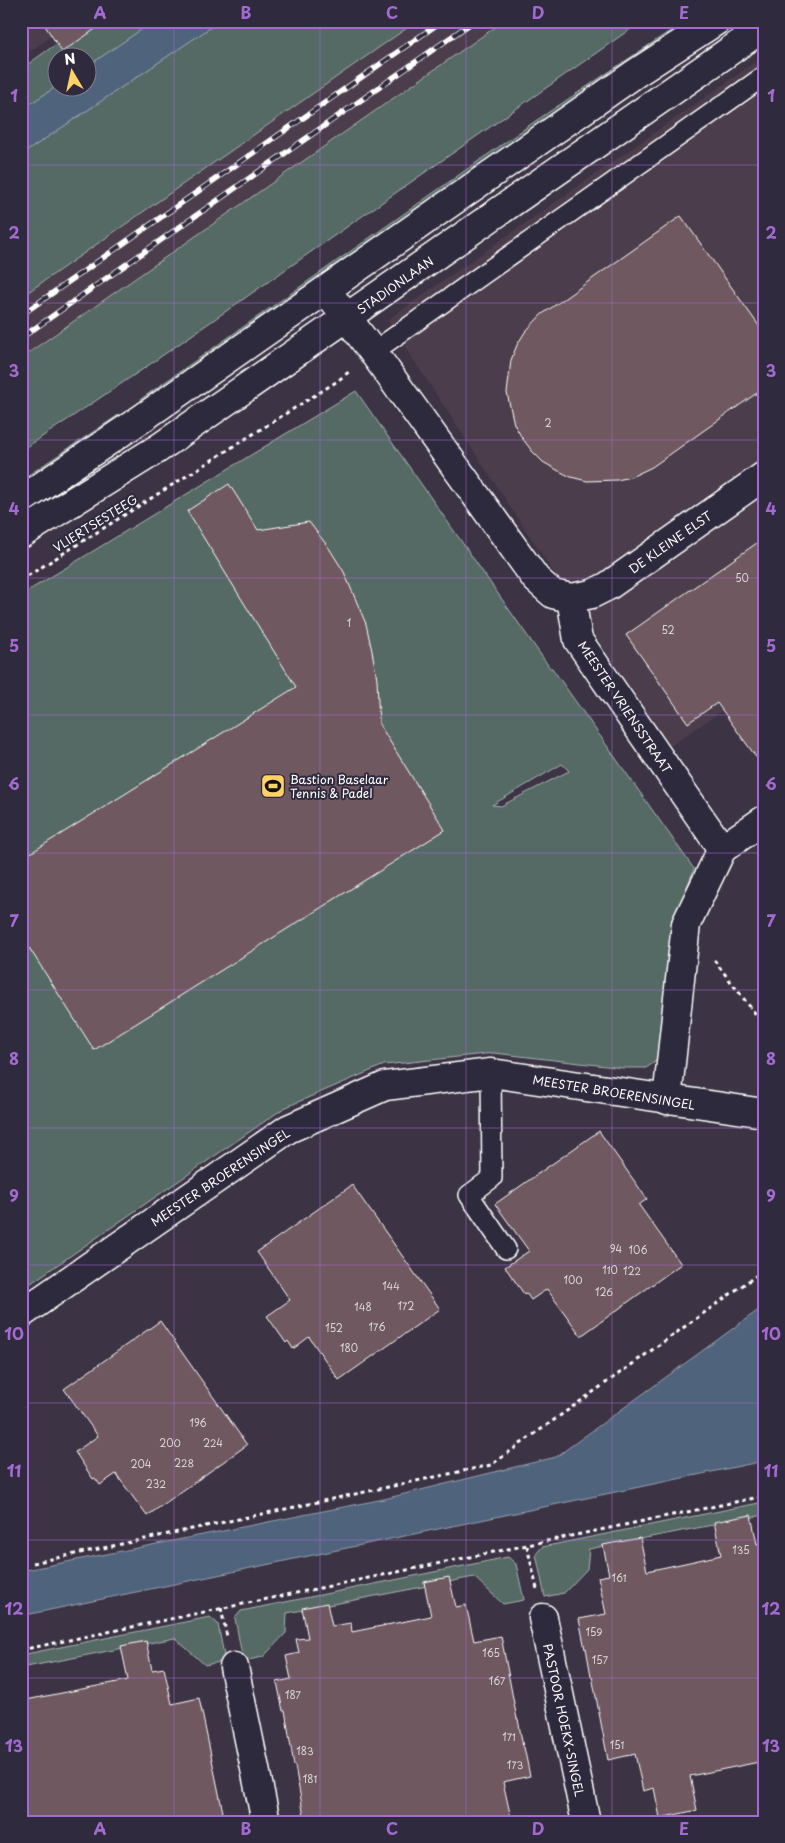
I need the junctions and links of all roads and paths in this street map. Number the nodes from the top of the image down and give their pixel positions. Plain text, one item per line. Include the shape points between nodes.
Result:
1 (716, 21) edge
2 (764, 27) edge
3 (764, 76) edge
4 (326, 290) junction
5 (348, 318) junction
6 (373, 352) junction
7 (764, 476) edge
8 (21, 500) edge
9 (21, 534) edge
10 (21, 580) edge
11 (571, 598) junction
12 (764, 820) edge
13 (722, 849) junction
14 (686, 924) junction
15 (764, 1025) edge
16 (491, 1073) junction
17 (667, 1100) junction
18 (764, 1113) edge
19 (506, 1249) dead end
20 (764, 1270) edge
21 (21, 1314) edge
22 (764, 1496) edge
23 (528, 1546) junction
24 (33, 1563) dead end
25 (543, 1618) joint
26 (21, 1650) edge
27 (234, 1667) dead end
28 (266, 1822) edge
29 (586, 1822) edge

1 - 4 street via 636,73
2 - 5 street, STADIONLAAN
3 - 6 lane
4 - 5 street
4 - 8 street
5 - 6 street
5 - 9 street, STADIONLAAN via 159,448
6 - 10 path, VLIERTSESTEEG via 336,382
6 - 11 street via 536,580 554,594
7 - 11 street, DE KLEINE ELST via 608,586 592,594
11 - 13 street, MEESTER VRIENSSTRAAT via 578,640
12 - 13 street
13 - 14 street
14 - 15 path
14 - 17 street
16 - 17 street, MEESTER BROERENSINGEL
16 - 19 lane via 492,1178 469,1195
16 - 21 street, MEESTER BROERENSINGEL via 385,1086 288,1129
17 - 18 street, MEESTER BROERENSINGEL
20 - 24 path via 491,1465
22 - 23 path
23 - 25 path
23 - 26 path
25 - 29 street, PASTOOR HOEKX-SINGEL
27 - 28 street

